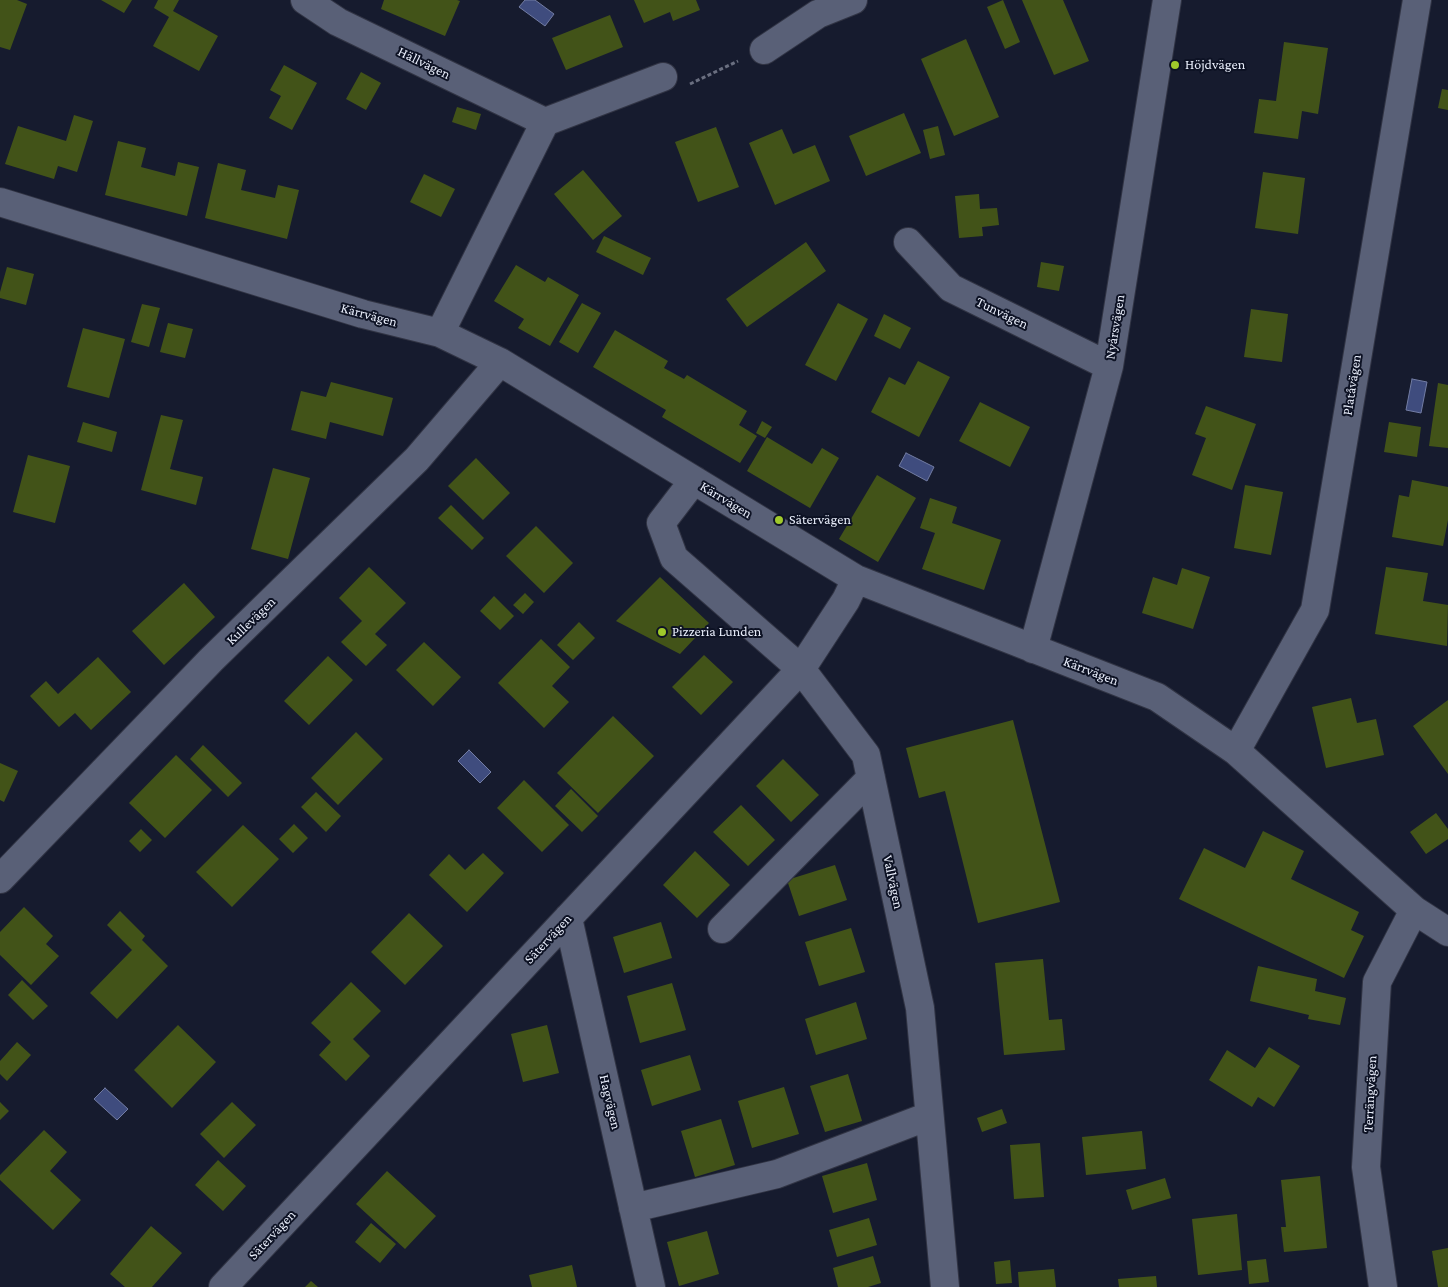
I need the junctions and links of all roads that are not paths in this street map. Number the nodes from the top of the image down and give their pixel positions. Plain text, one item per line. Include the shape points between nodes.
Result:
1 (305, 0) edge
2 (853, 0) edge
3 (1167, 0) edge
4 (1416, 0) edge
5 (764, 50) dead end
6 (663, 77) road end
7 (545, 122) junction
8 (0, 202) edge
9 (908, 242) dead end
10 (440, 333) junction
11 (500, 362) junction
12 (1109, 366) junction
13 (694, 480) junction
14 (856, 579) junction
15 (1034, 649) junction
16 (801, 670) junction
17 (1236, 751) junction
18 (871, 778) junction
19 (1, 876) edge
20 (1414, 910) junction
21 (568, 918) junction
22 (722, 929) dead end
23 (1448, 932) edge
24 (929, 1116) junction
25 (633, 1208) junction
26 (223, 1287) edge
27 (651, 1287) edge
28 (945, 1287) edge
29 (1383, 1287) edge

1 - 7 street, Hällvägen via 338,22
2 - 5 street via 818,14
3 - 12 street, Nyårsvägen
4 - 17 street, Platåvägen via 1314,610
6 - 7 street
7 - 10 street
8 - 10 street, Kärrvägen via 363,314
9 - 12 street, Tunvägen via 951,288
10 - 11 street, Kärrvägen
11 - 13 street, Kärrvägen
11 - 19 street, Kullevägen via 417,460 211,660
12 - 15 street, Nyårsvägen
13 - 14 street, Kärrvägen
13 - 16 street, Vallvägen via 661,523 674,558
14 - 15 street, Kärrvägen
14 - 16 street, Sätervägen
15 - 17 street, Kärrvägen via 1157,697
16 - 18 street, Vallvägen via 866,755
16 - 21 street, Sätervägen
17 - 20 street, Kärrvägen
18 - 22 street
18 - 24 street, Vallvägen via 920,1008
20 - 23 street, Kärrvägen
20 - 29 street, Terrängvägen via 1377,982 1366,1167
21 - 25 street, Hagvägen
21 - 26 street, Sätervägen
24 - 25 street via 777,1174
24 - 28 street, Vallvägen
25 - 27 street, Hagvägen

